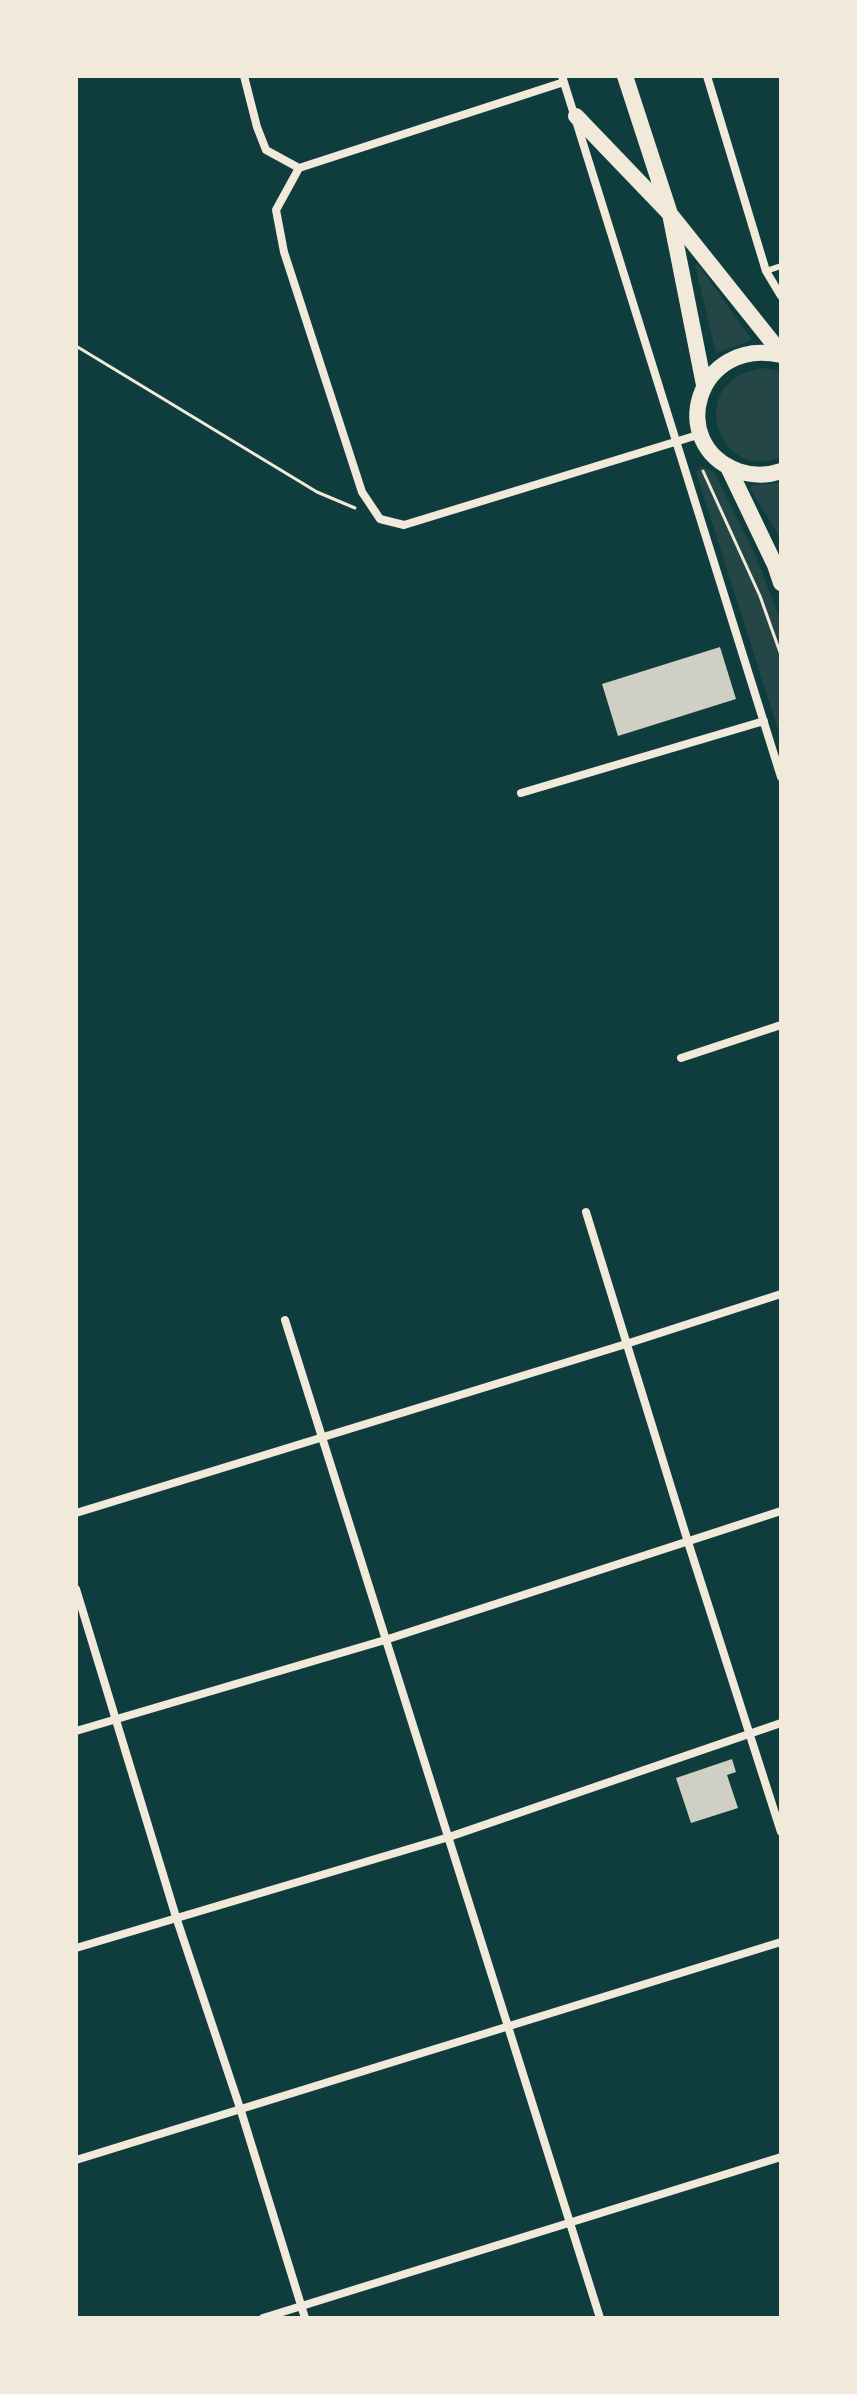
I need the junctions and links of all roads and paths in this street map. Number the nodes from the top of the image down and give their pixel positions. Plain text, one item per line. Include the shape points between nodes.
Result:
1 (244, 76) edge
2 (625, 76) edge
3 (707, 76) edge
4 (563, 79) edge
5 (576, 116) junction
6 (299, 168) junction
7 (670, 214) junction
8 (781, 266) edge
9 (766, 271) junction
10 (781, 296) edge
11 (76, 346) edge
12 (781, 354) edge
13 (704, 385) junction
14 (701, 434) junction
15 (678, 442) junction
16 (701, 466) dead end
17 (728, 467) junction
18 (781, 471) edge
19 (380, 519) junction
20 (781, 583) edge
21 (781, 655) edge
22 (764, 721) junction
23 (781, 777) edge
24 (521, 793) dead end
25 (781, 1025) edge
26 (681, 1058) dead end
27 (586, 1212) dead end
28 (781, 1294) edge
29 (285, 1320) dead end
30 (626, 1344) junction
31 (321, 1438) junction
32 (781, 1511) edge
33 (76, 1513) edge
34 (688, 1542) junction
35 (76, 1589) edge
36 (385, 1640) junction
37 (115, 1719) junction
38 (781, 1723) edge
39 (76, 1731) edge
40 (751, 1732) junction
41 (781, 1832) edge
42 (449, 1837) junction
43 (176, 1917) junction
44 (781, 1942) edge
45 (76, 1948) edge
46 (509, 2027) junction
47 (241, 2111) junction
48 (781, 2157) edge
49 (76, 2160) edge
50 (571, 2223) junction
51 (301, 2306) junction
52 (263, 2318) edge
53 (305, 2318) edge
54 (600, 2318) edge

1 - 6 street via 266,150
2 - 7 main road
3 - 9 street
4 - 5 street
4 - 6 street
5 - 7 main road
5 - 15 street
6 - 19 street via 276,210 284,252 362,492
7 - 12 main road
7 - 13 main road
8 - 9 lane
9 - 10 street
11 - 19 path via 317,492
12 - 13 main road via 746,352 729,359
13 - 14 main road via 697,415
14 - 15 street
14 - 17 main road
15 - 19 street via 404,525
15 - 22 street
16 - 21 path
17 - 18 main road via 748,475
17 - 20 main road
22 - 23 street
22 - 24 street
25 - 26 street
27 - 30 street
28 - 30 street
29 - 31 street
30 - 31 street
30 - 34 street
31 - 33 street
31 - 36 street
32 - 34 street
34 - 36 street
34 - 40 street
35 - 37 street
36 - 37 street
36 - 42 street
37 - 39 street
37 - 43 street
38 - 40 street
40 - 41 street
40 - 42 street
42 - 43 street
42 - 46 street
43 - 45 street
43 - 47 street
44 - 46 street
46 - 47 street
46 - 50 street
47 - 49 street
47 - 51 street
48 - 50 street
50 - 51 street
50 - 54 street
51 - 52 street
51 - 53 street

